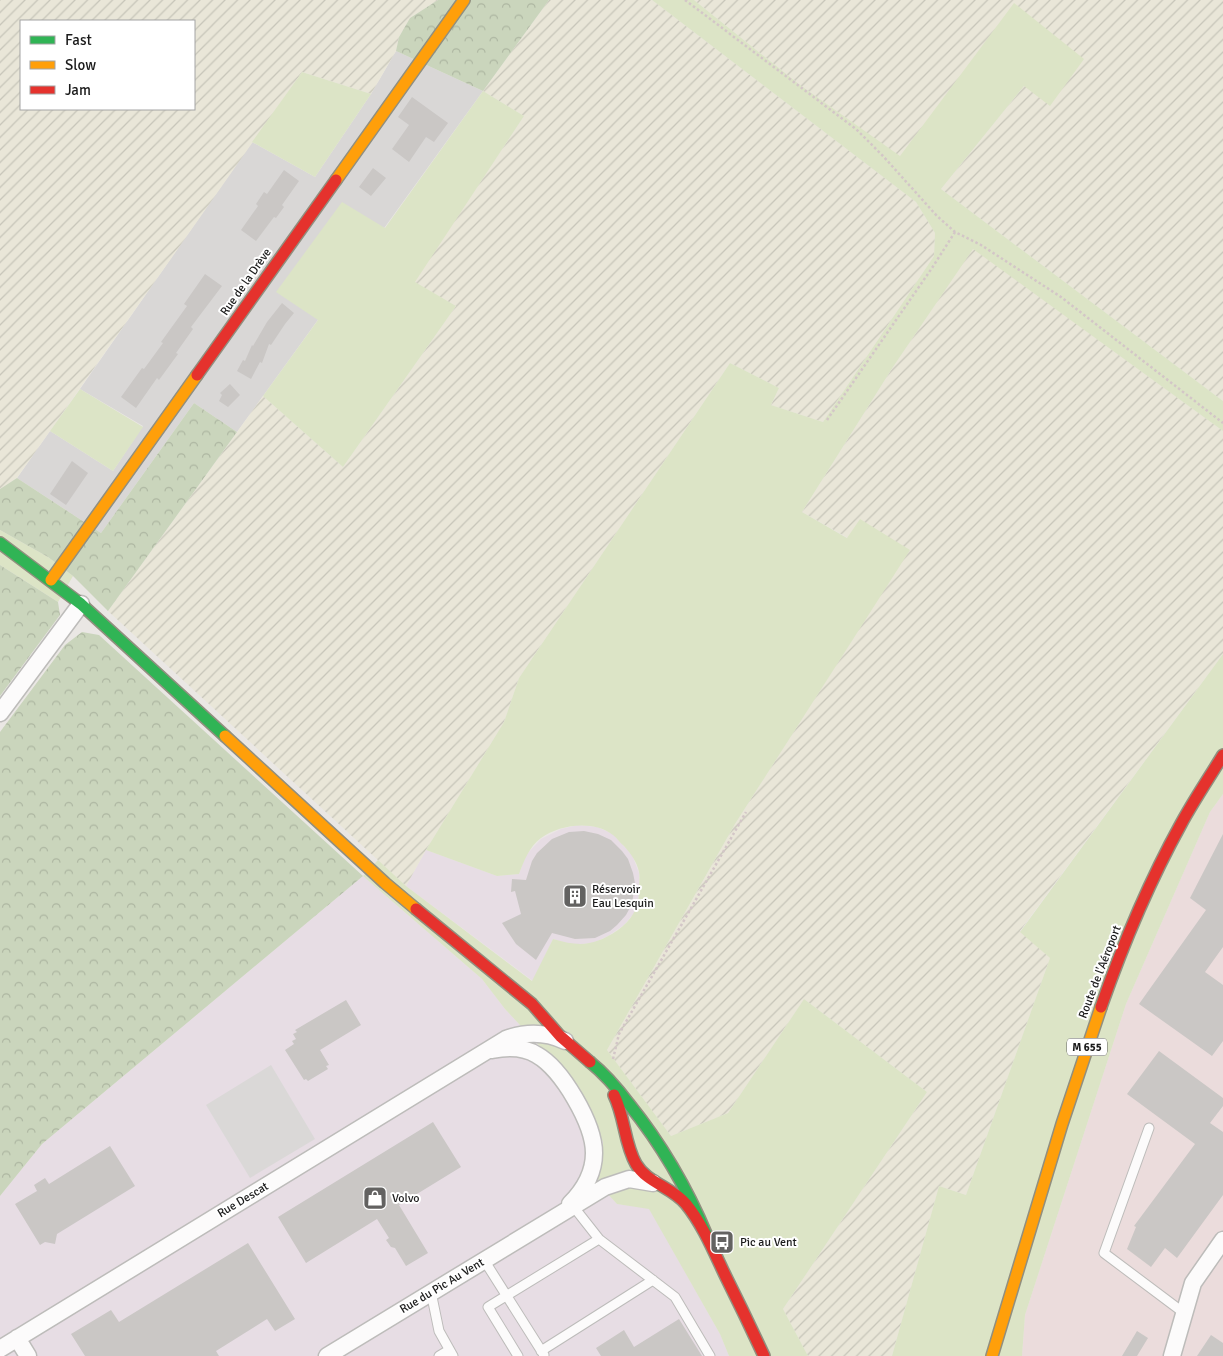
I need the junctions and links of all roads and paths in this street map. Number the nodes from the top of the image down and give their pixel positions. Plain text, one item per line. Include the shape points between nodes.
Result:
1 (464, 0) edge
2 (685, 0) edge
3 (955, 232) junction
4 (827, 420) dead end
5 (1223, 423) edge
6 (0, 543) edge
7 (51, 580) junction
8 (81, 604) junction
9 (0, 713) edge
10 (1223, 755) edge
11 (746, 812) dead end
12 (470, 954) junction
13 (518, 1006) dead end
14 (533, 1028) junction
15 (567, 1042) junction
16 (548, 1046) dead end
17 (486, 1052) junction
18 (570, 1060) dead end
19 (602, 1071) junction
20 (564, 1084) joint
21 (1149, 1128) dead end
22 (656, 1138) junction
23 (637, 1176) junction
24 (660, 1184) joint
25 (574, 1206) junction
26 (558, 1215) junction
27 (707, 1236) junction
28 (599, 1240) junction
29 (1223, 1240) edge
30 (484, 1260) junction
31 (653, 1280) junction
32 (431, 1292) junction
33 (506, 1296) junction
34 (1184, 1313) junction
35 (17, 1338) junction
36 (0, 1349) edge
37 (451, 1353) edge
38 (543, 1354) edge
39 (28, 1356) edge
40 (327, 1356) edge
41 (439, 1356) edge
42 (518, 1356) edge
43 (710, 1356) edge
44 (764, 1356) edge
45 (992, 1356) edge
46 (1172, 1356) edge

1 - 7 street, Rue de la Drève
2 - 3 path via 856,129 936,216
3 - 4 path
3 - 5 path via 981,245 1061,297
6 - 7 street
7 - 8 street
8 - 9 street
8 - 12 street via 361,861
10 - 45 street, Route de l'Aéroport / M 655 via 1164,856 1101,1006
11 - 19 path via 619,1034 614,1058
12 - 13 street
12 - 15 street via 532,1004
14 - 15 street, Rue Descat
14 - 16 street
14 - 17 street, Rue Descat
15 - 19 street
17 - 20 street, Rue Descat via 510,1048 536,1054 551,1066
17 - 35 street, Rue Descat
18 - 23 street via 593,1073 611,1091 622,1113 638,1166
19 - 22 street
20 - 26 street, Rue du Pic Au Vent via 586,1118 594,1154 586,1184
21 - 34 lane via 1104,1253
22 - 23 street via 651,1164
22 - 27 street via 694,1204
23 - 24 street, Rue du Pic Au Vent
23 - 25 street, Rue du Pic Au Vent via 605,1187
24 - 27 street via 682,1200
25 - 26 street, Rue du Pic Au Vent
25 - 28 lane
26 - 30 street, Rue du Pic Au Vent
27 - 44 street
28 - 31 lane
28 - 33 lane
29 - 34 street via 1193,1283
30 - 32 street, Rue du Pic Au Vent
30 - 33 lane
31 - 38 lane
31 - 43 lane via 675,1297
32 - 37 lane via 439,1331
32 - 40 street, Rue du Pic Au Vent
33 - 38 lane
33 - 42 lane via 488,1307
34 - 46 street
35 - 36 street, Rue Descat
35 - 39 street
37 - 41 lane

